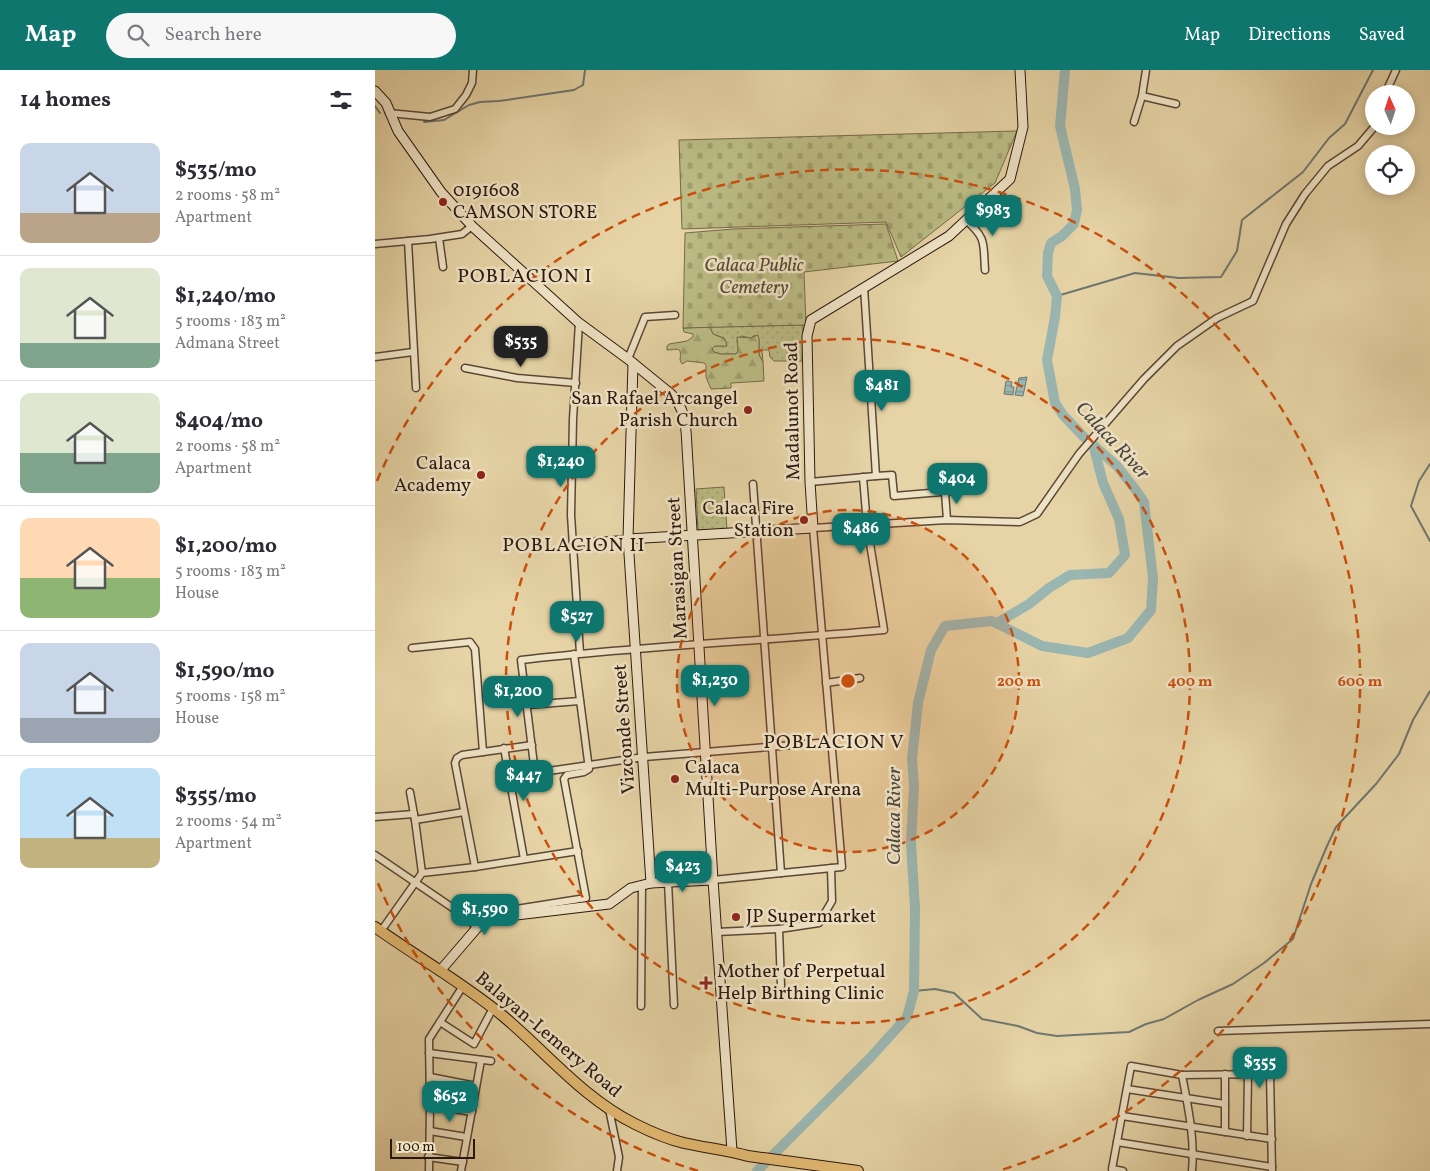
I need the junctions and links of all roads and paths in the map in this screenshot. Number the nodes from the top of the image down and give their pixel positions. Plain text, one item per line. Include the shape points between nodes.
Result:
1 (473, 70) edge
2 (1020, 70) edge
3 (1146, 70) edge
4 (1396, 70) edge
5 (1389, 85) edge
6 (375, 91) edge
7 (1142, 96) junction
8 (1176, 104) dead end
9 (389, 113) junction
10 (1134, 122) dead end
11 (1367, 135) edge
12 (966, 220) junction
13 (472, 226) junction
14 (439, 238) junction
15 (408, 241) junction
16 (375, 244) edge
17 (443, 267) dead end
18 (985, 270) dead end
19 (864, 287) junction
20 (675, 315) dead end
21 (579, 323) junction
22 (413, 352) junction
23 (375, 357) edge
24 (631, 361) junction
25 (465, 368) dead end
26 (576, 383) junction
27 (416, 388) dead end
28 (875, 476) junction
29 (863, 477) junction
30 (810, 482) junction
31 (753, 484) dead end
32 (977, 489) dead end
33 (945, 492) junction
34 (947, 520) junction
35 (867, 525) junction
36 (813, 528) junction
37 (757, 531) junction
38 (693, 535) junction
39 (628, 539) junction
40 (573, 543) junction
41 (822, 635) junction
42 (763, 640) junction
43 (699, 644) junction
44 (413, 648) dead end
45 (636, 648) junction
46 (577, 654) junction
47 (860, 678) dead end
48 (826, 683) junction
49 (580, 701) junction
50 (527, 705) junction
51 (831, 742) junction
52 (532, 745) junction
53 (771, 746) junction
54 (504, 748) junction
55 (483, 752) junction
56 (706, 752) junction
57 (643, 757) junction
58 (589, 764) junction
59 (410, 792) dead end
60 (464, 812) junction
61 (415, 817) junction
62 (375, 818) edge
63 (578, 851) junction
64 (375, 855) edge
65 (524, 859) junction
66 (475, 867) junction
67 (831, 868) junction
68 (422, 873) junction
69 (781, 873) junction
70 (713, 880) junction
71 (668, 882) junction
72 (415, 884) junction
73 (647, 884) junction
74 (466, 917) junction
75 (477, 928) junction
76 (779, 928) junction
77 (378, 929) edge
78 (717, 932) junction
79 (440, 971) junction
80 (463, 986) junction
81 (781, 986) dead end
82 (674, 1005) dead end
83 (641, 1006) dead end
84 (493, 1008) junction
85 (440, 1022) junction
86 (1430, 1024) edge
87 (1218, 1031) dead end
88 (429, 1053) junction
89 (481, 1060) junction
90 (491, 1061) dead end
91 (1225, 1074) junction
92 (1248, 1074) junction
93 (1182, 1075) junction
94 (430, 1077) junction
95 (476, 1086) junction
96 (1127, 1089) junction
97 (1186, 1098) junction
98 (1225, 1104) junction
99 (430, 1105) junction
100 (609, 1109) junction
101 (471, 1112) junction
102 (1122, 1116) junction
103 (1191, 1127) junction
104 (430, 1131) junction
105 (1225, 1132) junction
106 (1247, 1136) junction
107 (466, 1137) junction
108 (1271, 1140) junction
109 (1117, 1142) junction
110 (733, 1151) junction
111 (1193, 1154) junction
112 (428, 1157) junction
113 (463, 1162) junction
114 (1272, 1169) edge
115 (429, 1171) edge
116 (461, 1171) edge
117 (617, 1171) edge
118 (858, 1171) edge
119 (1123, 1171) edge
120 (1192, 1171) edge

1 - 9 street via 472,83 455,108 430,117
2 - 12 main road, Madalunot Road via 1023,127 1010,179
3 - 7 street
4 - 5 street
6 - 9 main road, Marasigan Street
7 - 8 street
7 - 10 street
9 - 13 main road, Marasigan Street via 441,192
11 - 34 street via 1358,146 1328,166 1305,194 1286,224 1253,301 1217,318 1177,346 1114,412 1079,454 1037,514 1020,522
12 - 18 street via 980,232
12 - 19 main road, Madalunot Road via 949,236
13 - 14 street via 462,234
13 - 21 main road, Marasigan Street
14 - 15 street
14 - 17 street
15 - 16 street
15 - 22 street
19 - 28 street
19 - 30 main road, Madalunot Road via 811,320 807,336
20 - 24 street via 645,317
21 - 24 main road, Marasigan Street
21 - 26 street
22 - 23 street
22 - 27 street
24 - 38 main road, Marasigan Street via 675,398 683,412
24 - 39 main road, Vizconde Street
25 - 26 street via 517,378
26 - 40 street via 571,515
28 - 29 street
28 - 33 street via 892,475 894,496
29 - 30 street
29 - 35 street
30 - 36 main road, Madalunot Road
31 - 37 street
32 - 33 street
33 - 34 street
34 - 35 street
35 - 36 street
35 - 41 street via 884,630
36 - 37 main road
36 - 41 street
37 - 38 main road
37 - 42 street
38 - 39 main road
38 - 43 main road, Marasigan Street
39 - 40 street
39 - 45 main road, Vizconde Street
40 - 46 street
41 - 42 street
41 - 48 street
42 - 43 street
42 - 53 street
43 - 45 street
43 - 56 main road, Marasigan Street
44 - 55 street via 470,642 475,649
45 - 46 street
45 - 57 main road, Vizconde Street
46 - 49 street
46 - 50 street via 521,660
47 - 48 street
48 - 51 street
49 - 50 street
49 - 58 street
50 - 52 street
51 - 53 street
51 - 67 street via 842,867
52 - 54 street
52 - 58 street via 535,773
53 - 56 street
53 - 69 street
54 - 55 street
54 - 65 street
55 - 60 street via 462,755 455,763
56 - 57 street
56 - 70 main road, Marasigan Street
57 - 58 street
57 - 73 main road, Vizconde Street
58 - 63 street via 588,771 564,777
59 - 61 street
60 - 61 street
60 - 66 street
61 - 62 street
61 - 68 street
63 - 65 street
63 - 74 street via 586,898
64 - 72 street
65 - 66 street
66 - 68 street
67 - 69 street
67 - 76 street via 832,901 819,923
68 - 72 street
69 - 70 street
70 - 71 main road
70 - 78 main road, Marasigan Street
71 - 73 main road
71 - 82 street
72 - 74 street
72 - 77 street
73 - 75 main road via 631,888 609,904 508,916 482,922
73 - 83 street
74 - 75 street
75 - 79 main road
76 - 78 street
76 - 81 street
77 - 79 main road, Balayan-Lemery Road
78 - 110 main road, Marasigan Street
79 - 80 main road, Balayan-Lemery Road
80 - 84 main road, Balayan-Lemery Road
80 - 85 street
84 - 85 street via 474,1044
84 - 100 main road, Balayan-Lemery Road
85 - 88 street via 429,1039
86 - 87 street
88 - 89 street
88 - 94 street
89 - 90 street
89 - 95 street
91 - 92 street
91 - 93 street
91 - 98 street
92 - 106 street
92 - 108 street via 1270,1074
93 - 96 street via 1131,1066
93 - 97 street
94 - 95 street
94 - 99 street
95 - 101 street
96 - 97 street
96 - 102 street
97 - 98 street
97 - 103 street
98 - 105 street
99 - 101 street
99 - 104 street
100 - 110 main road, Balayan-Lemery Road via 659,1135 683,1143
100 - 117 street via 619,1157
101 - 107 street
102 - 103 street
102 - 109 street
103 - 105 street
103 - 111 street
104 - 107 street
104 - 112 street
105 - 106 street
106 - 108 street
107 - 113 street
108 - 114 street
109 - 111 street
109 - 119 street via 1113,1170
110 - 118 main road, Balayan-Lemery Road via 748,1156
111 - 114 street
111 - 120 street
112 - 113 street
112 - 115 street
113 - 116 street

